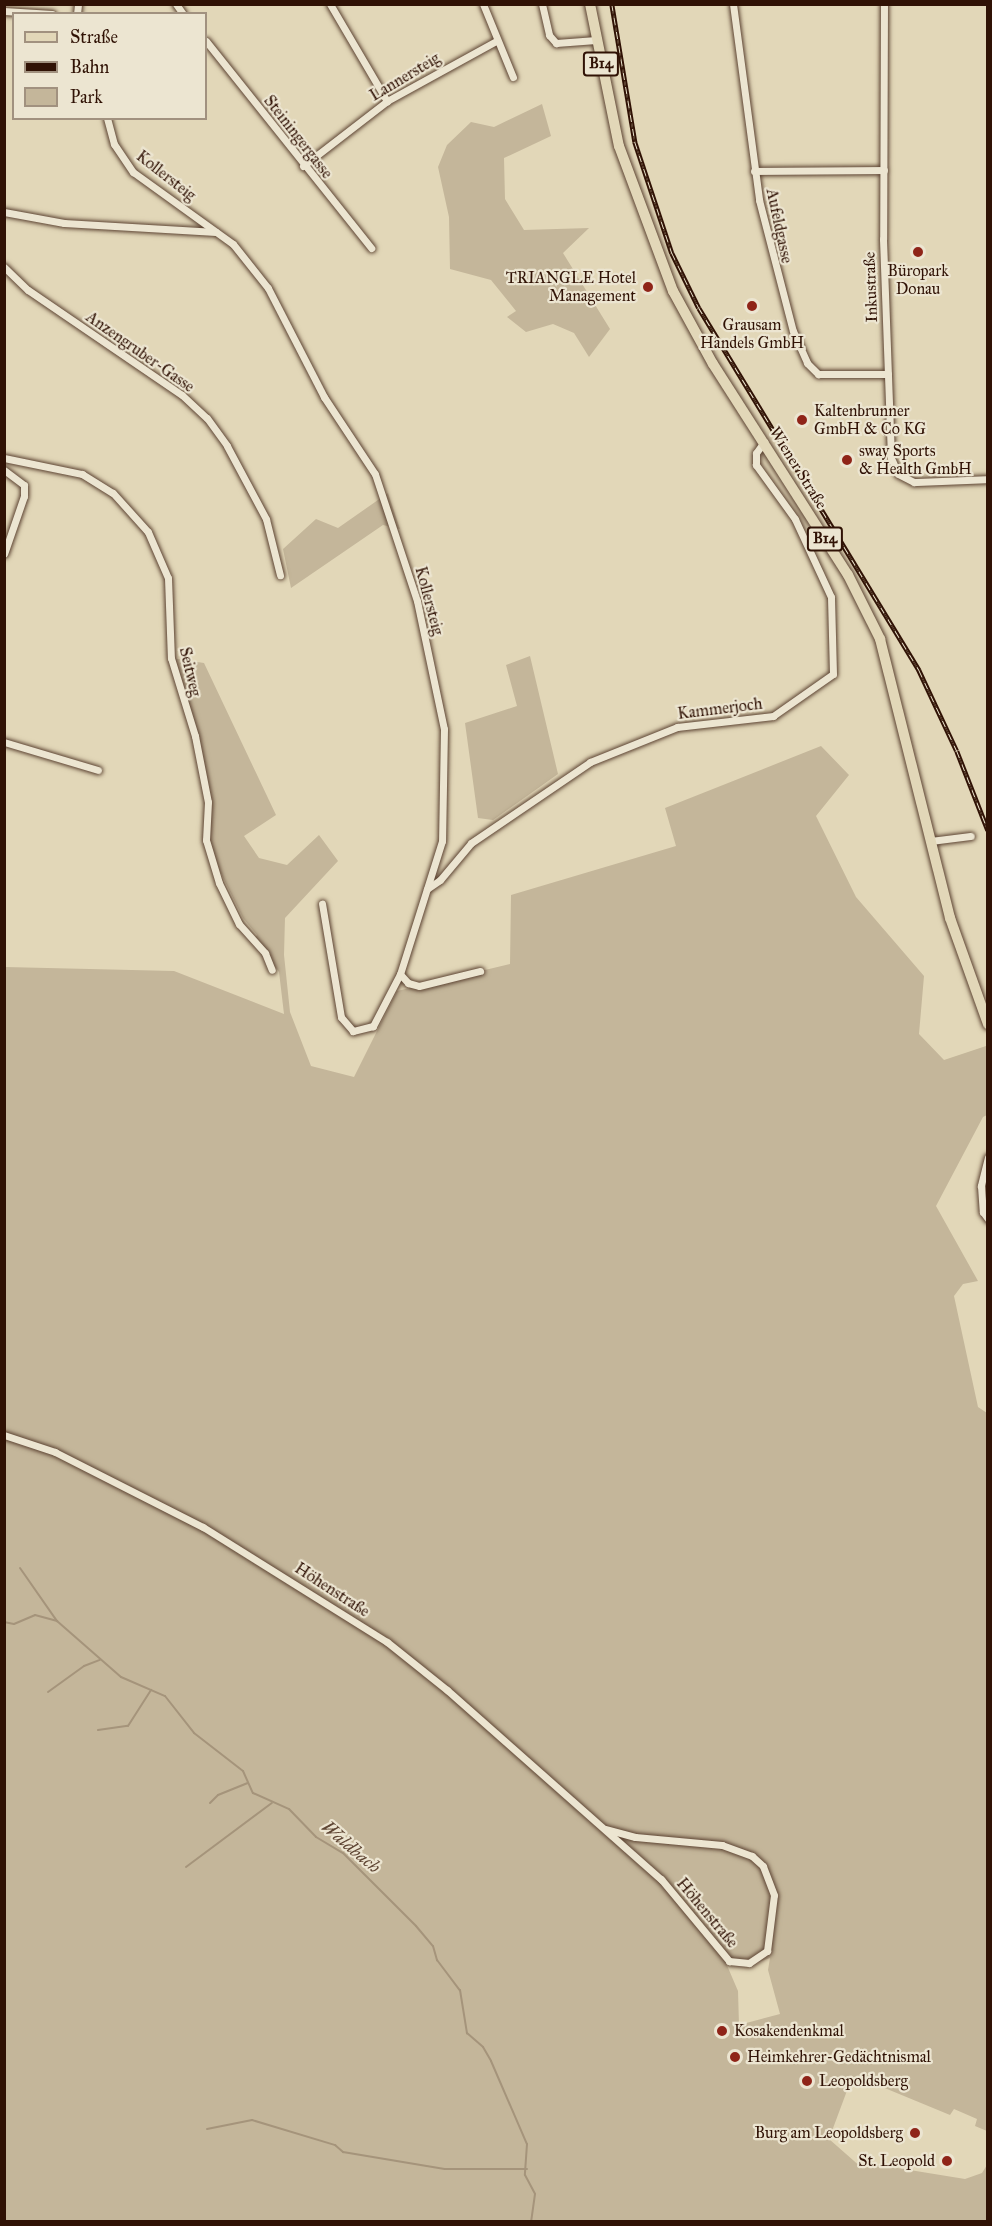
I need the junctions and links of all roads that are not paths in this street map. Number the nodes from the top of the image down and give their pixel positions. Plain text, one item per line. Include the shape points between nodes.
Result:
1 (330, 4) edge
2 (483, 4) edge
3 (542, 4) edge
4 (590, 4) edge
5 (733, 4) edge
6 (884, 4) edge
7 (4, 11) edge
8 (20, 12) edge
9 (596, 40) junction
10 (496, 41) junction
11 (207, 42) edge
12 (513, 77) dead end
13 (387, 101) junction
14 (108, 120) edge
15 (303, 166) junction
16 (884, 170) junction
17 (754, 171) junction
18 (4, 212) edge
19 (217, 232) junction
20 (371, 248) dead end
21 (4, 267) edge
22 (888, 374) junction
23 (764, 442) junction
24 (4, 458) edge
25 (4, 470) edge
26 (987, 479) edge
27 (4, 554) edge
28 (280, 575) dead end
29 (4, 742) edge
30 (98, 770) dead end
31 (971, 836) dead end
32 (930, 841) junction
33 (427, 889) junction
34 (322, 904) dead end
35 (272, 970) dead end
36 (480, 971) dead end
37 (400, 974) junction
38 (987, 1023) edge
39 (987, 1157) edge
40 (987, 1219) edge
41 (4, 1435) edge
42 (605, 1829) junction

1 - 13 street
2 - 10 street
3 - 9 street via 549,35 556,43
4 - 9 main road, Wiener Straße / B14
5 - 17 street, Aufeldgasse
6 - 16 street, Inkustraße
7 - 8 street
9 - 23 main road, Wiener Straße / B14 via 619,146 659,259 690,326
10 - 12 street
10 - 13 street, Lannersteig
11 - 15 street, Steiningergasse
13 - 15 street, Lannersteig
14 - 19 street, Kollersteig via 114,144 133,172
15 - 20 street, Steiningergasse
16 - 17 street
16 - 22 street, Inkustraße
17 - 22 street, Aufeldgasse via 789,319 810,368 826,375
18 - 19 street via 64,223
19 - 33 street, Kollersteig via 249,259 268,288 324,397 375,474 407,568 444,729 442,841
21 - 28 street, Anzengruber-Gasse via 28,290 182,395 207,418 227,446 266,519
22 - 26 street, Inkustraße via 890,451 898,474 920,483
23 - 32 main road, Wiener Straße / B14 via 873,621 890,668
23 - 33 street, Kammerjoch via 754,459 759,471 772,483 795,519 831,597 833,674 773,716 677,726 590,762 471,843 440,880
24 - 35 street, Seitweg via 91,479 113,493 148,532 168,578 171,658 208,802 206,840 219,883 239,924 265,953
25 - 27 street via 24,485 24,496
29 - 30 street
31 - 32 street
32 - 38 main road, Wiener Straße / B14 via 950,918
33 - 37 street, Kollersteig
34 - 37 street, Kollersteig via 344,1024 353,1031 373,1026
36 - 37 street via 419,986 408,983
39 - 40 street via 981,1186 982,1212
41 - 42 street, Höhenstraße via 55,1452 252,1554 377,1636 447,1690
42 - 42 street, Höhenstraße via 687,1905 729,1961 749,1963 767,1952 774,1895 763,1866 752,1856 722,1845

